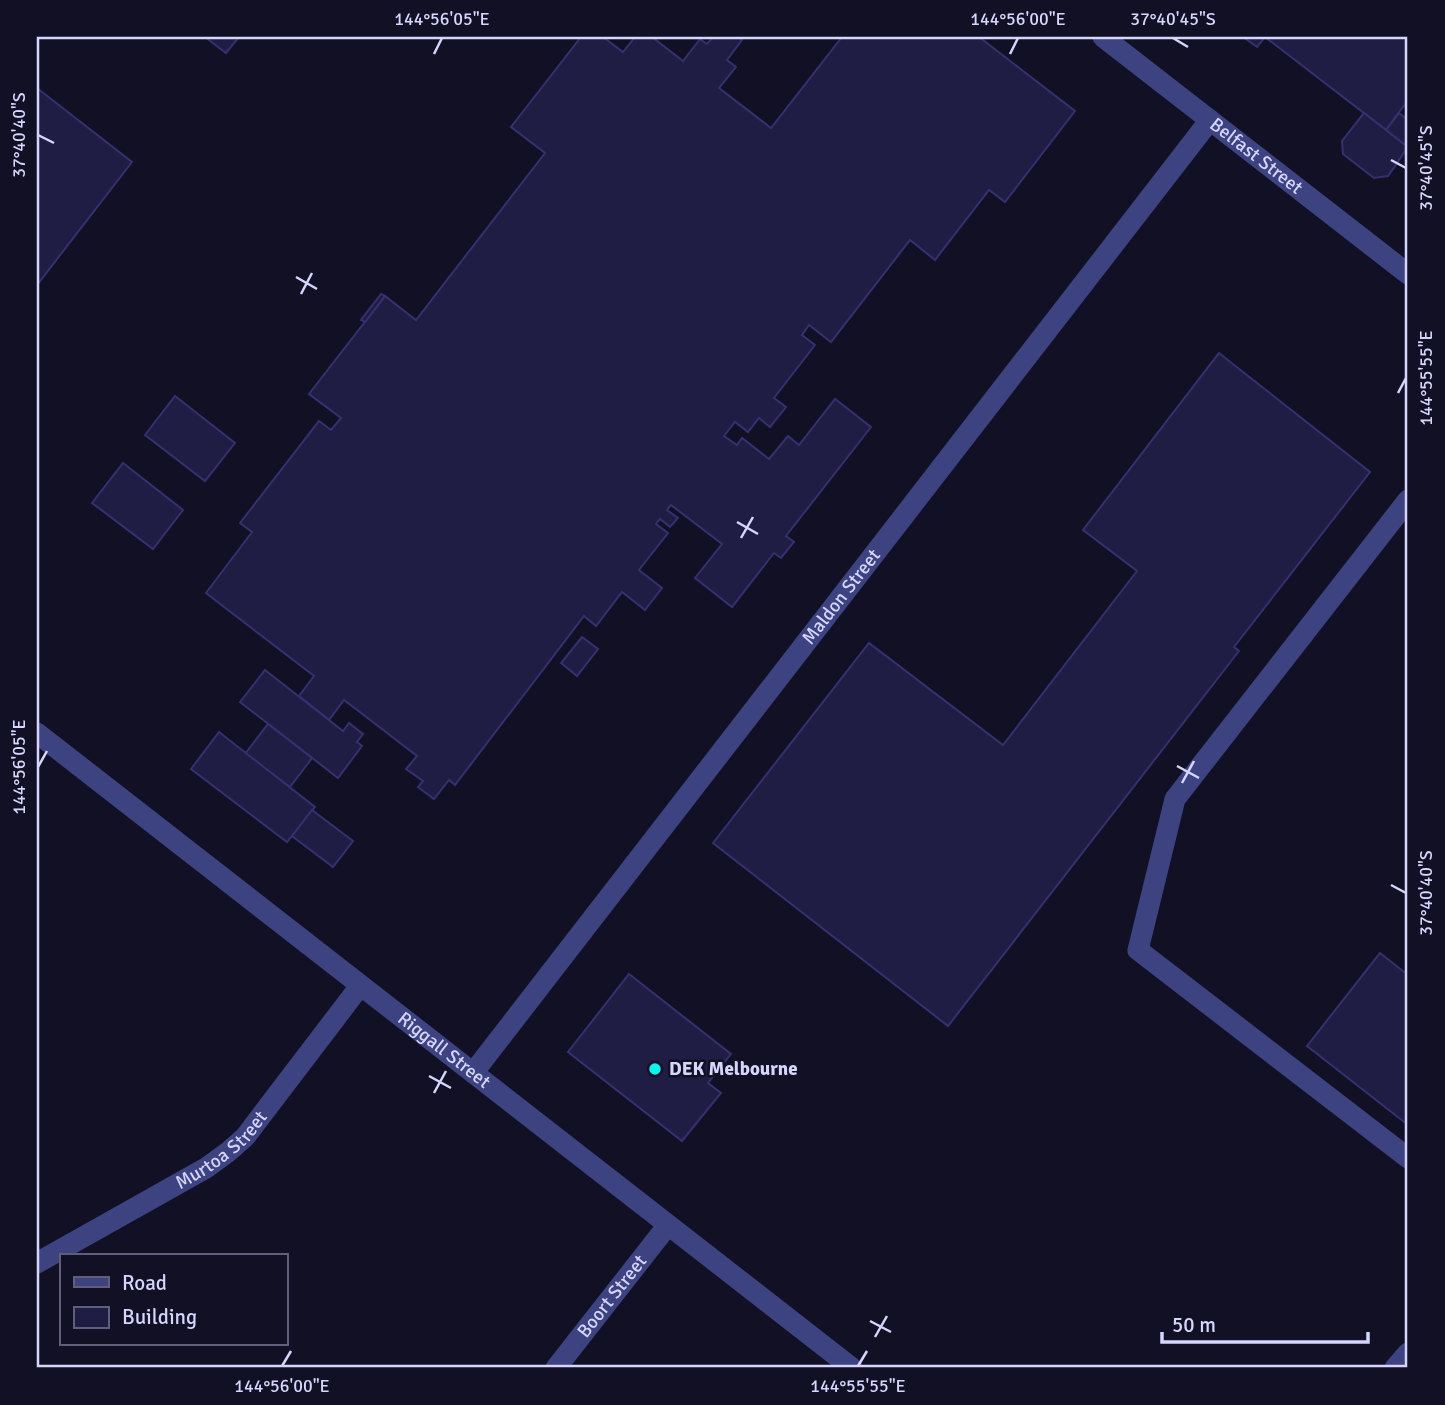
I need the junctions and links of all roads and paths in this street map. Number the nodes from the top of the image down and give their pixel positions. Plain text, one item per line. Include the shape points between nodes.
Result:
1 (1103, 37) edge
2 (1210, 120) junction
3 (1408, 274) edge
4 (1408, 500) edge
5 (37, 733) edge
6 (360, 986) junction
7 (473, 1073) junction
8 (1408, 1158) edge
9 (668, 1225) junction
10 (37, 1263) edge
11 (1408, 1353) edge
12 (556, 1368) edge
13 (852, 1368) edge
14 (1395, 1368) edge

1 - 2 street, Belfast Street
2 - 3 street, Belfast Street
2 - 7 street, Maldon Street
4 - 8 street via 1175,799 1138,950
5 - 6 street, Riggall Street
6 - 7 street, Riggall Street
6 - 10 street, Murtoa Street via 229,1152
7 - 9 street, Riggall Street
9 - 12 street, Boort Street
9 - 13 street, Riggall Street
11 - 14 street

